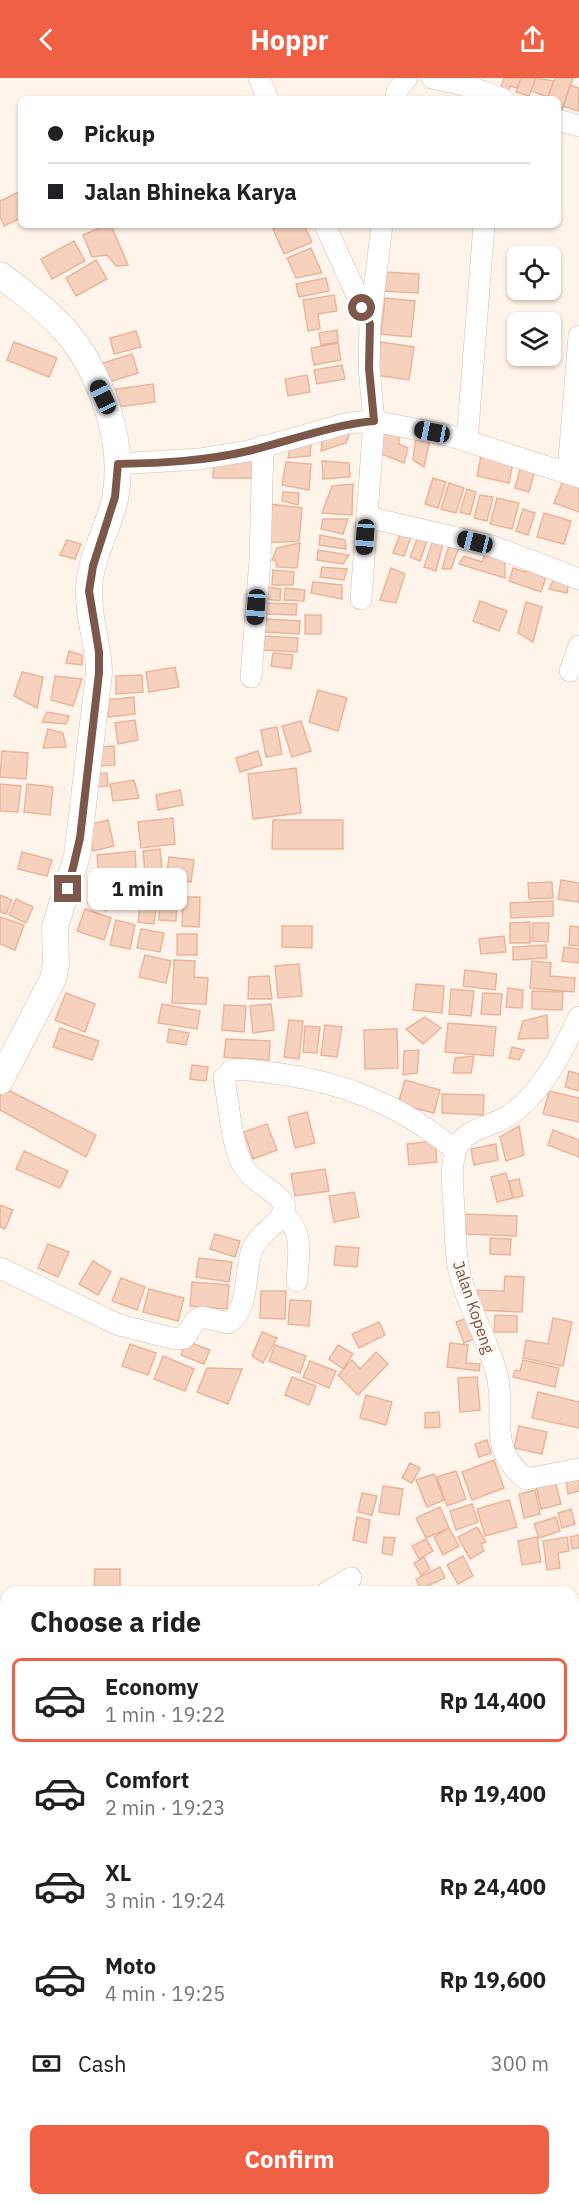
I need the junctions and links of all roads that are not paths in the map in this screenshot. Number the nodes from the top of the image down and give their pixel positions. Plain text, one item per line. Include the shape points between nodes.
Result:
1 (259, 78) edge
2 (406, 78) edge
3 (432, 78) edge
4 (267, 96) edge
5 (396, 96) edge
6 (490, 96) edge
7 (561, 121) edge
8 (579, 126) edge
9 (326, 228) edge
10 (382, 228) edge
11 (484, 228) edge
12 (0, 275) edge
13 (370, 324) junction
14 (579, 336) edge
15 (374, 421) junction
16 (467, 441) junction
17 (263, 446) junction
18 (118, 464) junction
19 (573, 474) edge
20 (367, 517) junction
21 (579, 579) edge
22 (361, 599) dead end
23 (579, 646) edge
24 (570, 671) dead end
25 (251, 677) dead end
26 (579, 1017) edge
27 (0, 1081) edge
28 (456, 1151) junction
29 (284, 1214) junction
30 (0, 1268) edge
31 (297, 1281) dead end
32 (579, 1469) edge
33 (351, 1578) dead end
34 (337, 1586) edge

1 - 4 street
2 - 5 street
3 - 6 street
7 - 8 street
9 - 13 street
10 - 13 street
11 - 16 street
12 - 18 street via 46,311 77,347 103,397
13 - 15 street
14 - 19 street
15 - 16 street
15 - 17 street via 348,423
15 - 20 street
16 - 19 street
17 - 18 street via 199,459
17 - 25 street
18 - 27 street via 115,497 89,591 99,673 77,856 55,927 56,964 46,995
20 - 21 street via 492,546
20 - 22 street
23 - 24 street
26 - 28 street via 558,1060 528,1098 508,1116 477,1129
28 - 29 street via 418,1122 363,1093 320,1080 232,1070 224,1078 238,1154 250,1175 282,1199
28 - 32 street, Jalan Kopeng via 454,1248 497,1376 506,1460 526,1479
29 - 30 street via 255,1243 234,1319 228,1323 197,1319 182,1340 120,1325
29 - 31 street via 299,1235
33 - 34 street

